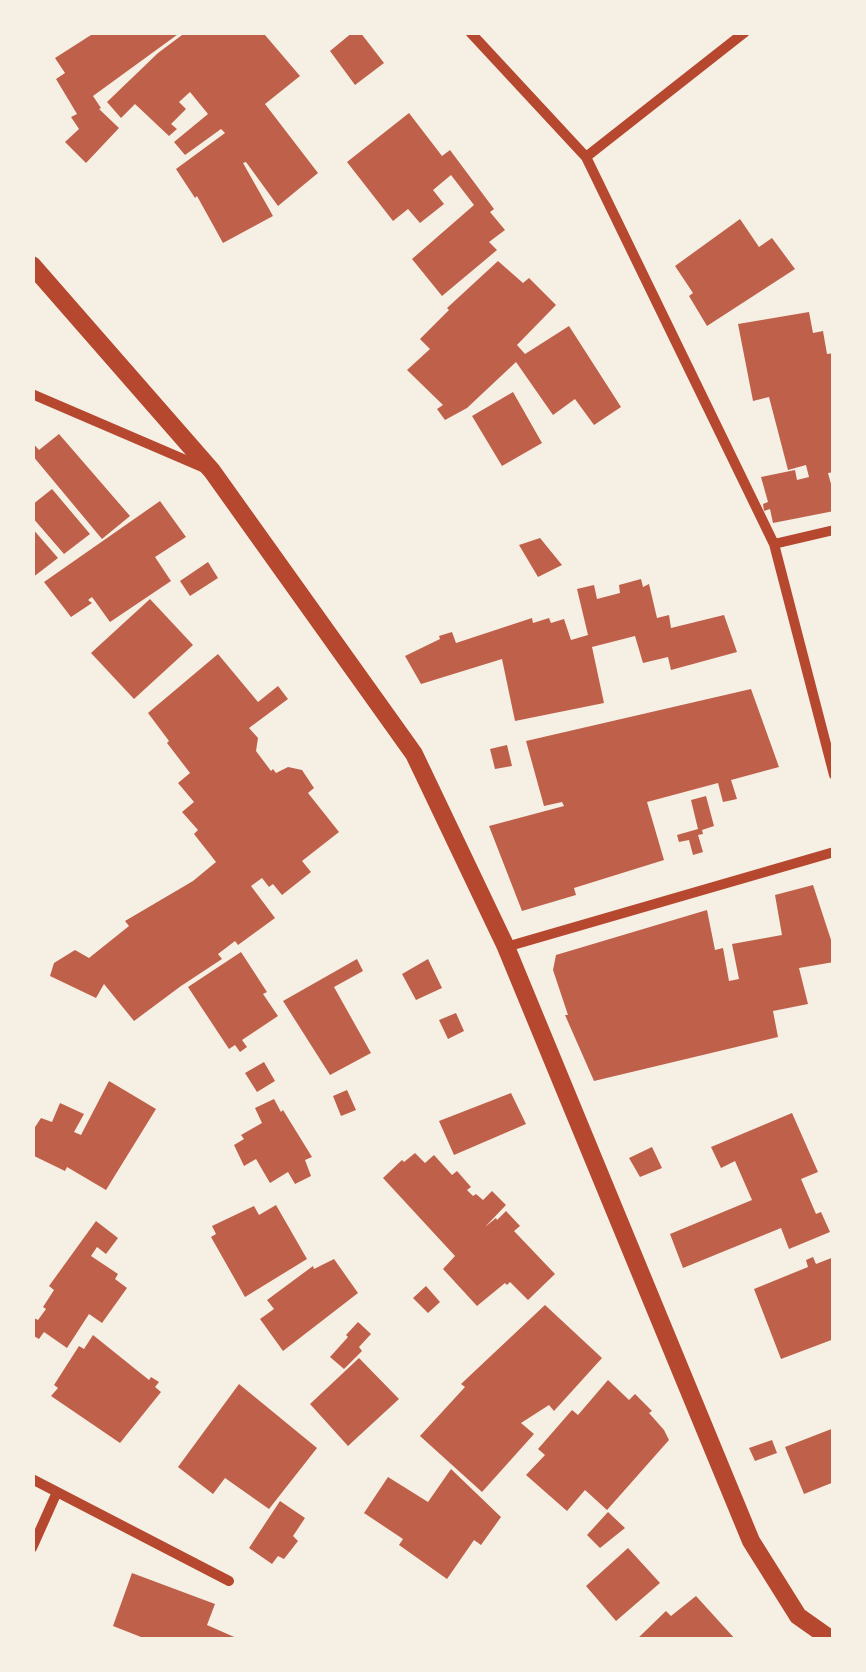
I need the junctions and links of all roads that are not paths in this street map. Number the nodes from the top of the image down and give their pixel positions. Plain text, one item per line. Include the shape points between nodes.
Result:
1 (470, 32) edge
2 (745, 32) edge
3 (586, 156) junction
4 (32, 265) edge
5 (32, 394) edge
6 (212, 471) junction
7 (834, 530) edge
8 (774, 544) junction
9 (834, 776) edge
10 (834, 852) edge
11 (506, 948) junction
12 (32, 1479) edge
13 (58, 1492) junction
14 (32, 1548) edge
15 (230, 1581) dead end
16 (832, 1640) edge

1 - 3 street
2 - 3 street
3 - 8 street
4 - 6 street
5 - 6 street
6 - 11 street via 414,754
7 - 8 street
8 - 9 street
10 - 11 street
11 - 16 street via 752,1540 798,1616
12 - 13 street
13 - 14 street
13 - 15 street

